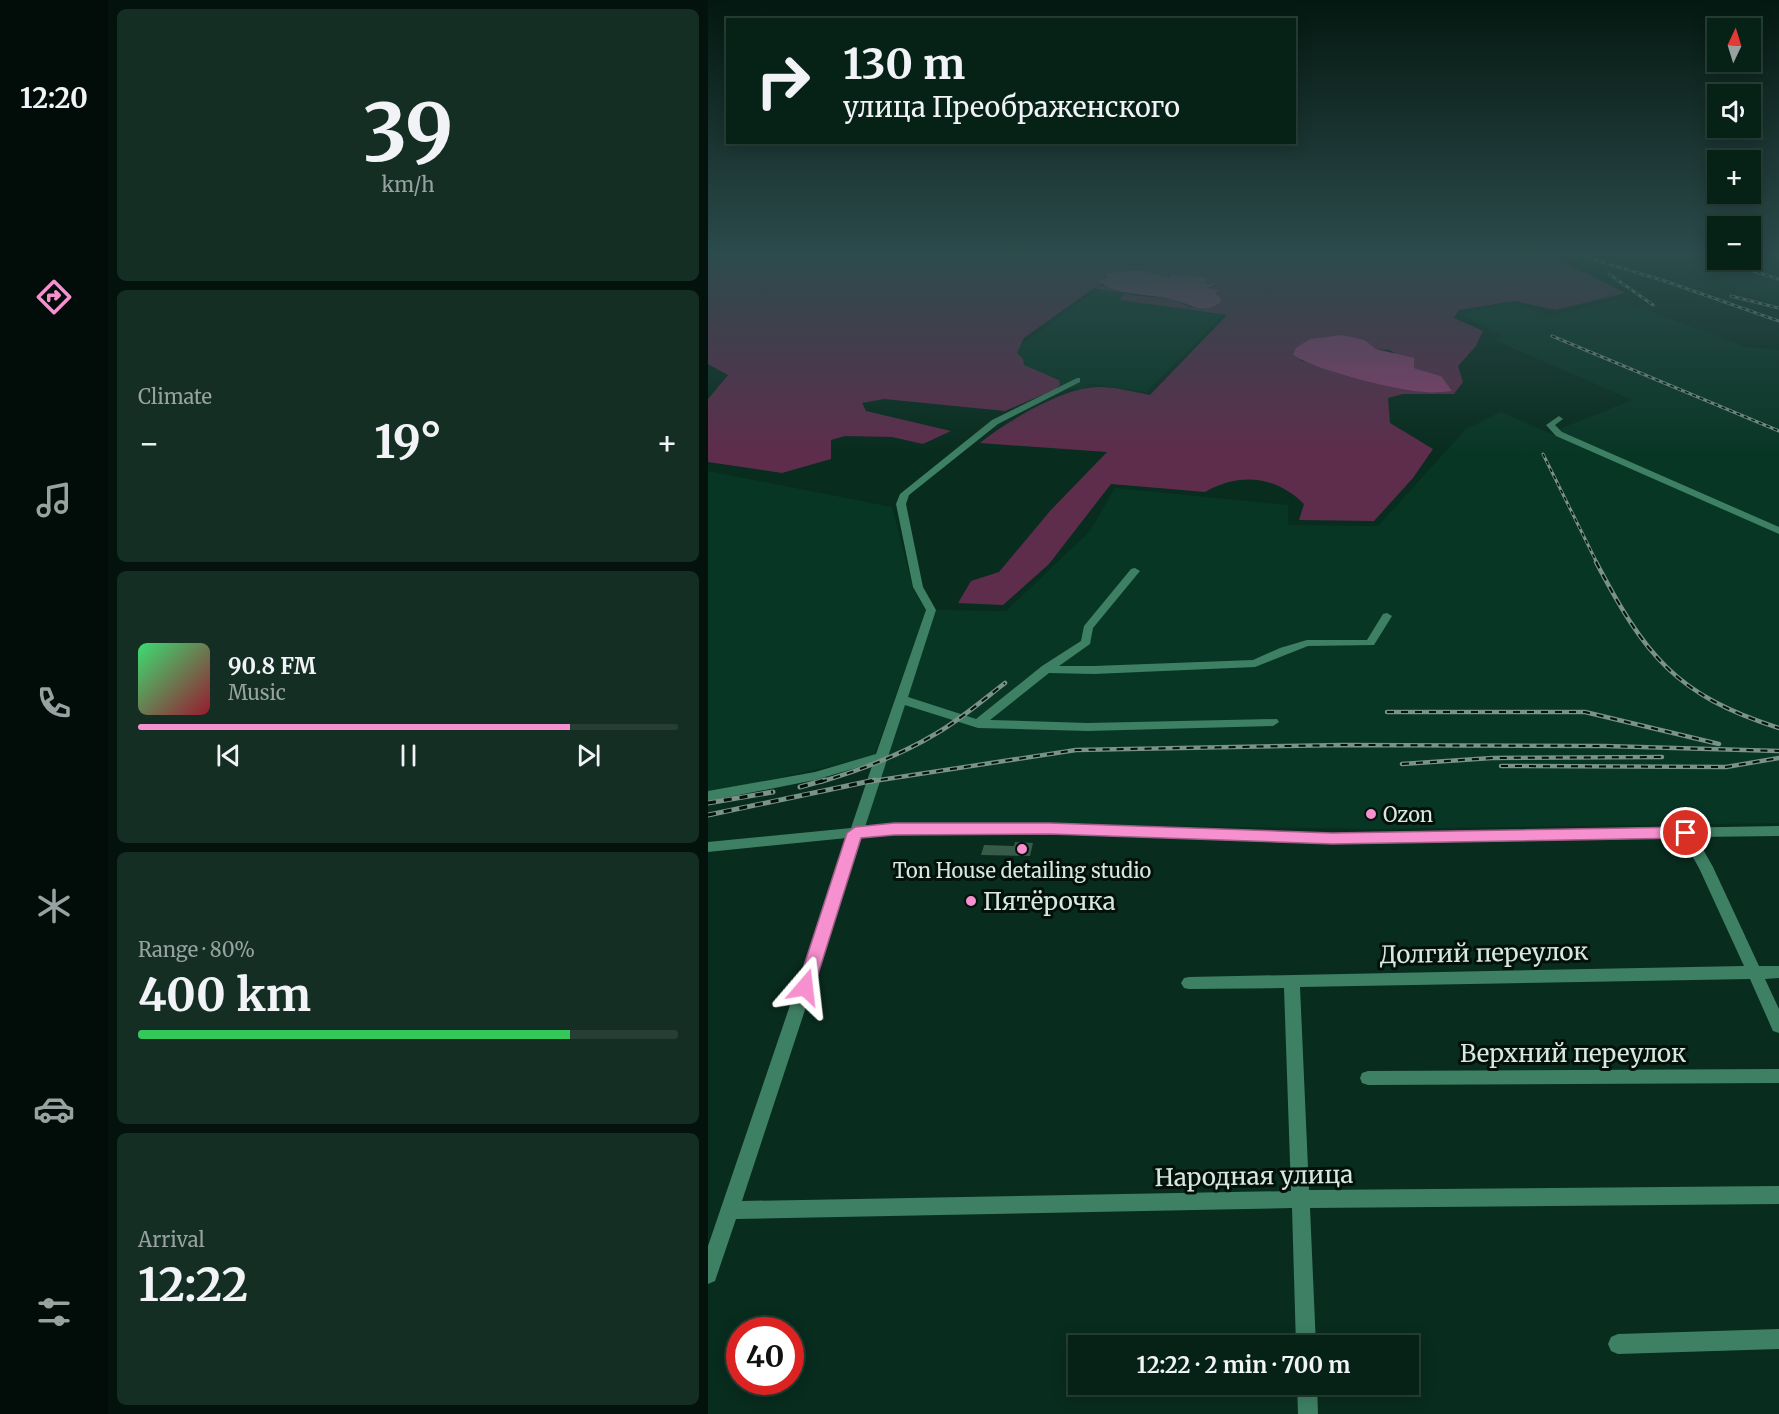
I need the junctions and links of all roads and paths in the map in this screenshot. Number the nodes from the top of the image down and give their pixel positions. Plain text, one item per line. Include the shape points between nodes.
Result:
1 (1077, 380) dead end
2 (1559, 419) dead end
3 (1779, 531) edge
4 (1135, 571) dead end
5 (1387, 616) dead end
6 (1046, 669) junction
7 (900, 699) junction
8 (1273, 723) dead end
9 (978, 724) junction
10 (880, 757) junction
11 (708, 796) edge
12 (1779, 831) edge
13 (855, 833) junction
14 (1686, 833) junction
15 (708, 847) edge
16 (1779, 972) edge
17 (1753, 973) junction
18 (1292, 982) junction
19 (1190, 983) dead end
20 (1779, 1026) edge
21 (1779, 1076) edge
22 (1368, 1078) dead end
23 (1779, 1195) edge
24 (1300, 1200) junction
25 (730, 1210) junction
26 (708, 1274) edge
27 (1306, 1335) edge
28 (1779, 1339) edge
29 (1618, 1344) dead end
30 (1307, 1395) edge
31 (1308, 1414) edge

1 - 7 street via 995,422 905,494 901,504 918,587 931,610
2 - 3 street via 1550,425 1559,434
4 - 6 street via 1088,628 1086,642
5 - 6 street via 1370,643 1307,643 1255,663
6 - 9 street
7 - 9 street
7 - 10 street
8 - 9 street via 1088,727
10 - 11 street via 770,786
10 - 13 street
12 - 14 street
13 - 14 street via 894,829 1050,829 1332,839
13 - 15 street
13 - 25 street
14 - 17 street via 1706,867
16 - 17 street, Долгий переулок
17 - 18 street, Долгий переулок
17 - 20 street
18 - 19 street, Долгий переулок
18 - 24 street
21 - 22 street, Верхний переулок
23 - 24 street, Народная улица
24 - 25 street, Народная улица
24 - 27 street
25 - 26 street
28 - 29 street
30 - 31 street

